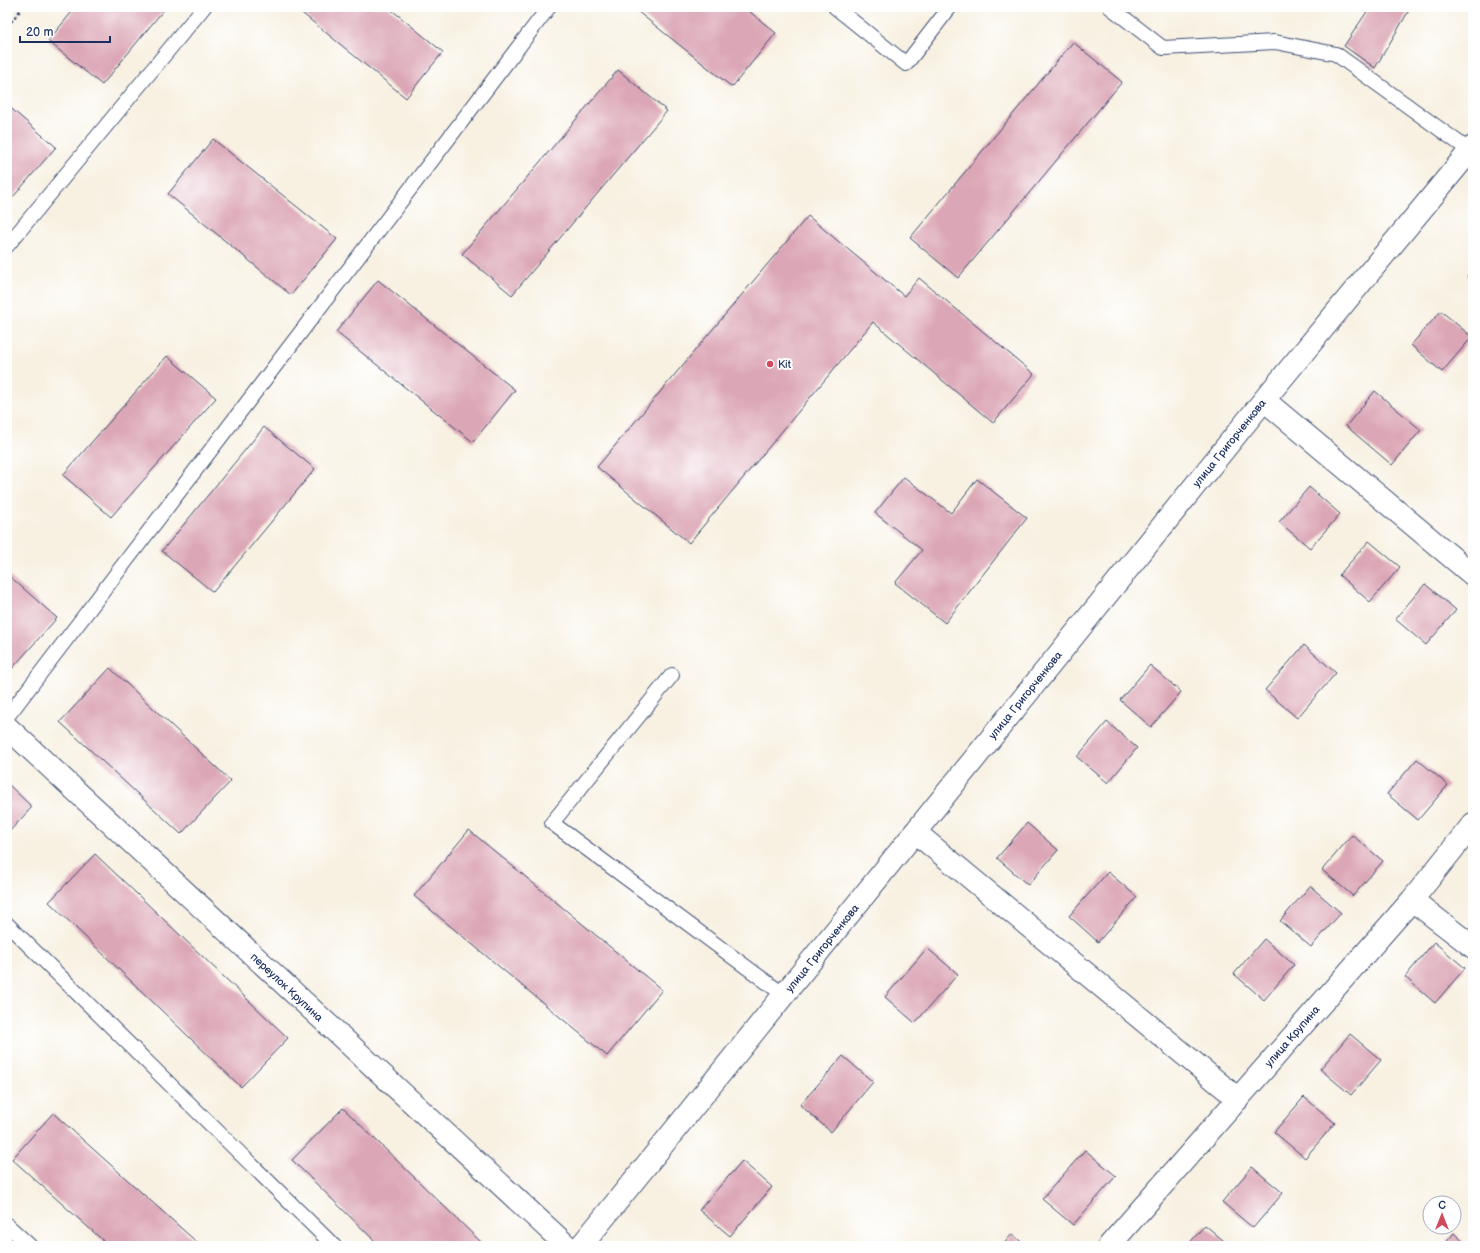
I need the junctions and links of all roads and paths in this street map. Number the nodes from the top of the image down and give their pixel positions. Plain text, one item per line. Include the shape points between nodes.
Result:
1 (24, 7) edge
2 (204, 7) edge
3 (548, 7) edge
4 (835, 7) edge
5 (950, 7) edge
6 (1110, 7) edge
7 (7, 27) edge
8 (1472, 149) edge
9 (7, 246) edge
10 (1264, 400) junction
11 (1473, 575) edge
12 (672, 675) dead end
13 (7, 717) edge
14 (7, 727) edge
15 (1473, 824) edge
16 (915, 832) junction
17 (1412, 900) junction
18 (7, 924) edge
19 (1473, 947) edge
20 (784, 994) junction
21 (1238, 1099) junction
22 (7, 1224) edge
23 (30, 1246) edge
24 (334, 1246) edge
25 (567, 1246) edge
26 (581, 1246) edge
27 (1110, 1246) edge

1 - 7 path
2 - 9 lane
3 - 13 lane
4 - 5 lane via 906,64
6 - 8 lane via 1163,48 1275,42 1336,54
8 - 10 street, улица Григорченкова
10 - 11 street
10 - 16 street, улица Григорченкова
12 - 20 lane via 552,823
14 - 25 street, переулок Крупина
15 - 17 street, улица Крупина
16 - 20 street, улица Григорченкова
16 - 21 street
17 - 19 street
17 - 21 street, улица Крупина
18 - 24 lane
20 - 26 street, улица Григорченкова
21 - 27 street, улица Крупина
22 - 23 lane

